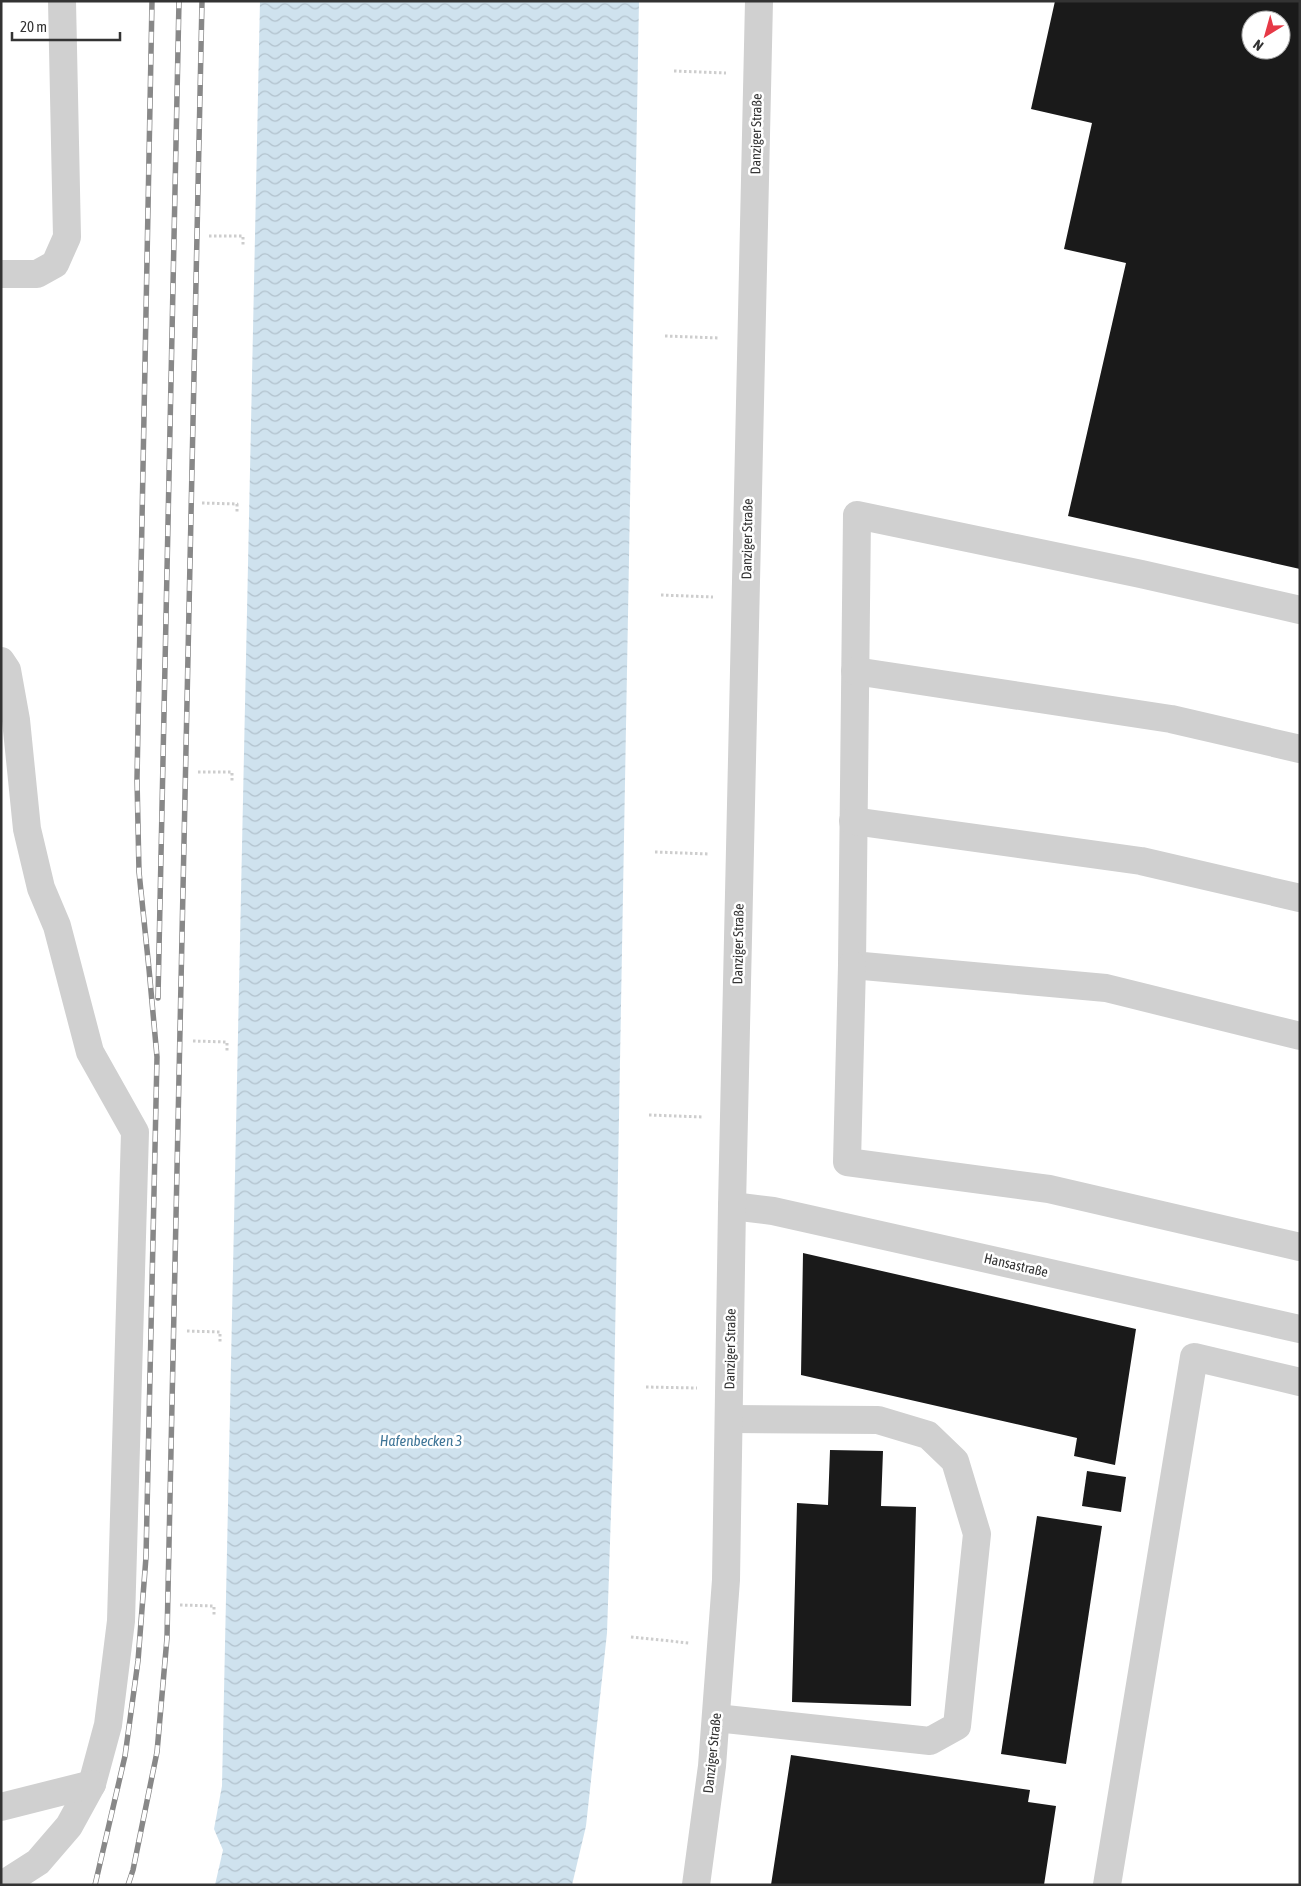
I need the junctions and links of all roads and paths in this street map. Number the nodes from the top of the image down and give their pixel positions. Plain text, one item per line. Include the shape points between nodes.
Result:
1 (62, 1) edge
2 (759, 1) edge
3 (674, 71) dead end
4 (729, 73) dead end
5 (209, 236) dead end
6 (243, 247) dead end
7 (1, 274) edge
8 (665, 336) dead end
9 (720, 338) dead end
10 (202, 503) dead end
11 (237, 514) dead end
12 (661, 595) dead end
13 (716, 597) dead end
14 (1300, 610) edge
15 (1, 661) edge
16 (855, 671) junction
17 (1300, 749) edge
18 (198, 772) dead end
19 (232, 783) dead end
20 (853, 821) junction
21 (655, 852) dead end
22 (710, 854) dead end
23 (1300, 898) edge
24 (852, 965) junction
25 (1300, 1036) edge
26 (193, 1041) dead end
27 (227, 1052) dead end
28 (649, 1115) dead end
29 (704, 1117) dead end
30 (732, 1206) junction
31 (1300, 1247) edge
32 (1300, 1329) edge
33 (187, 1331) dead end
34 (220, 1343) dead end
35 (1300, 1382) edge
36 (646, 1386) dead end
37 (700, 1388) dead end
38 (729, 1419) junction
39 (180, 1605) dead end
40 (214, 1616) dead end
41 (631, 1637) dead end
42 (690, 1643) dead end
43 (716, 1718) junction
44 (92, 1784) junction
45 (1, 1806) edge
46 (1, 1883) edge
47 (696, 1885) edge
48 (1107, 1885) edge

1 - 7 street via 67,237 55,264 37,274
2 - 30 street, Danziger Straße
3 - 4 path
5 - 6 path via 243,236
8 - 9 path
10 - 11 path via 237,504
12 - 13 path
14 - 16 street via 857,515
15 - 44 street via 7,670 13,703 27,829 41,888 57,926 90,1052 135,1132 121,1621 108,1725
16 - 17 street via 1171,720
16 - 20 street
18 - 19 path via 232,772
20 - 23 street via 1141,861
20 - 24 street
21 - 22 path
24 - 25 street via 1106,988
24 - 31 street via 847,1162 1049,1189
26 - 27 path via 227,1042
28 - 29 path
30 - 32 street, Hansastraße via 773,1211
30 - 38 street, Danziger Straße
33 - 34 path via 220,1332
35 - 48 street via 1194,1357
36 - 37 path
38 - 43 street, Danziger Straße via 726,1580
38 - 43 street via 878,1420 928,1435 955,1461 977,1534 957,1726 930,1741
39 - 40 path via 214,1606
41 - 42 path
43 - 47 street, Danziger Straße
44 - 45 street
44 - 46 street via 69,1826 38,1862

